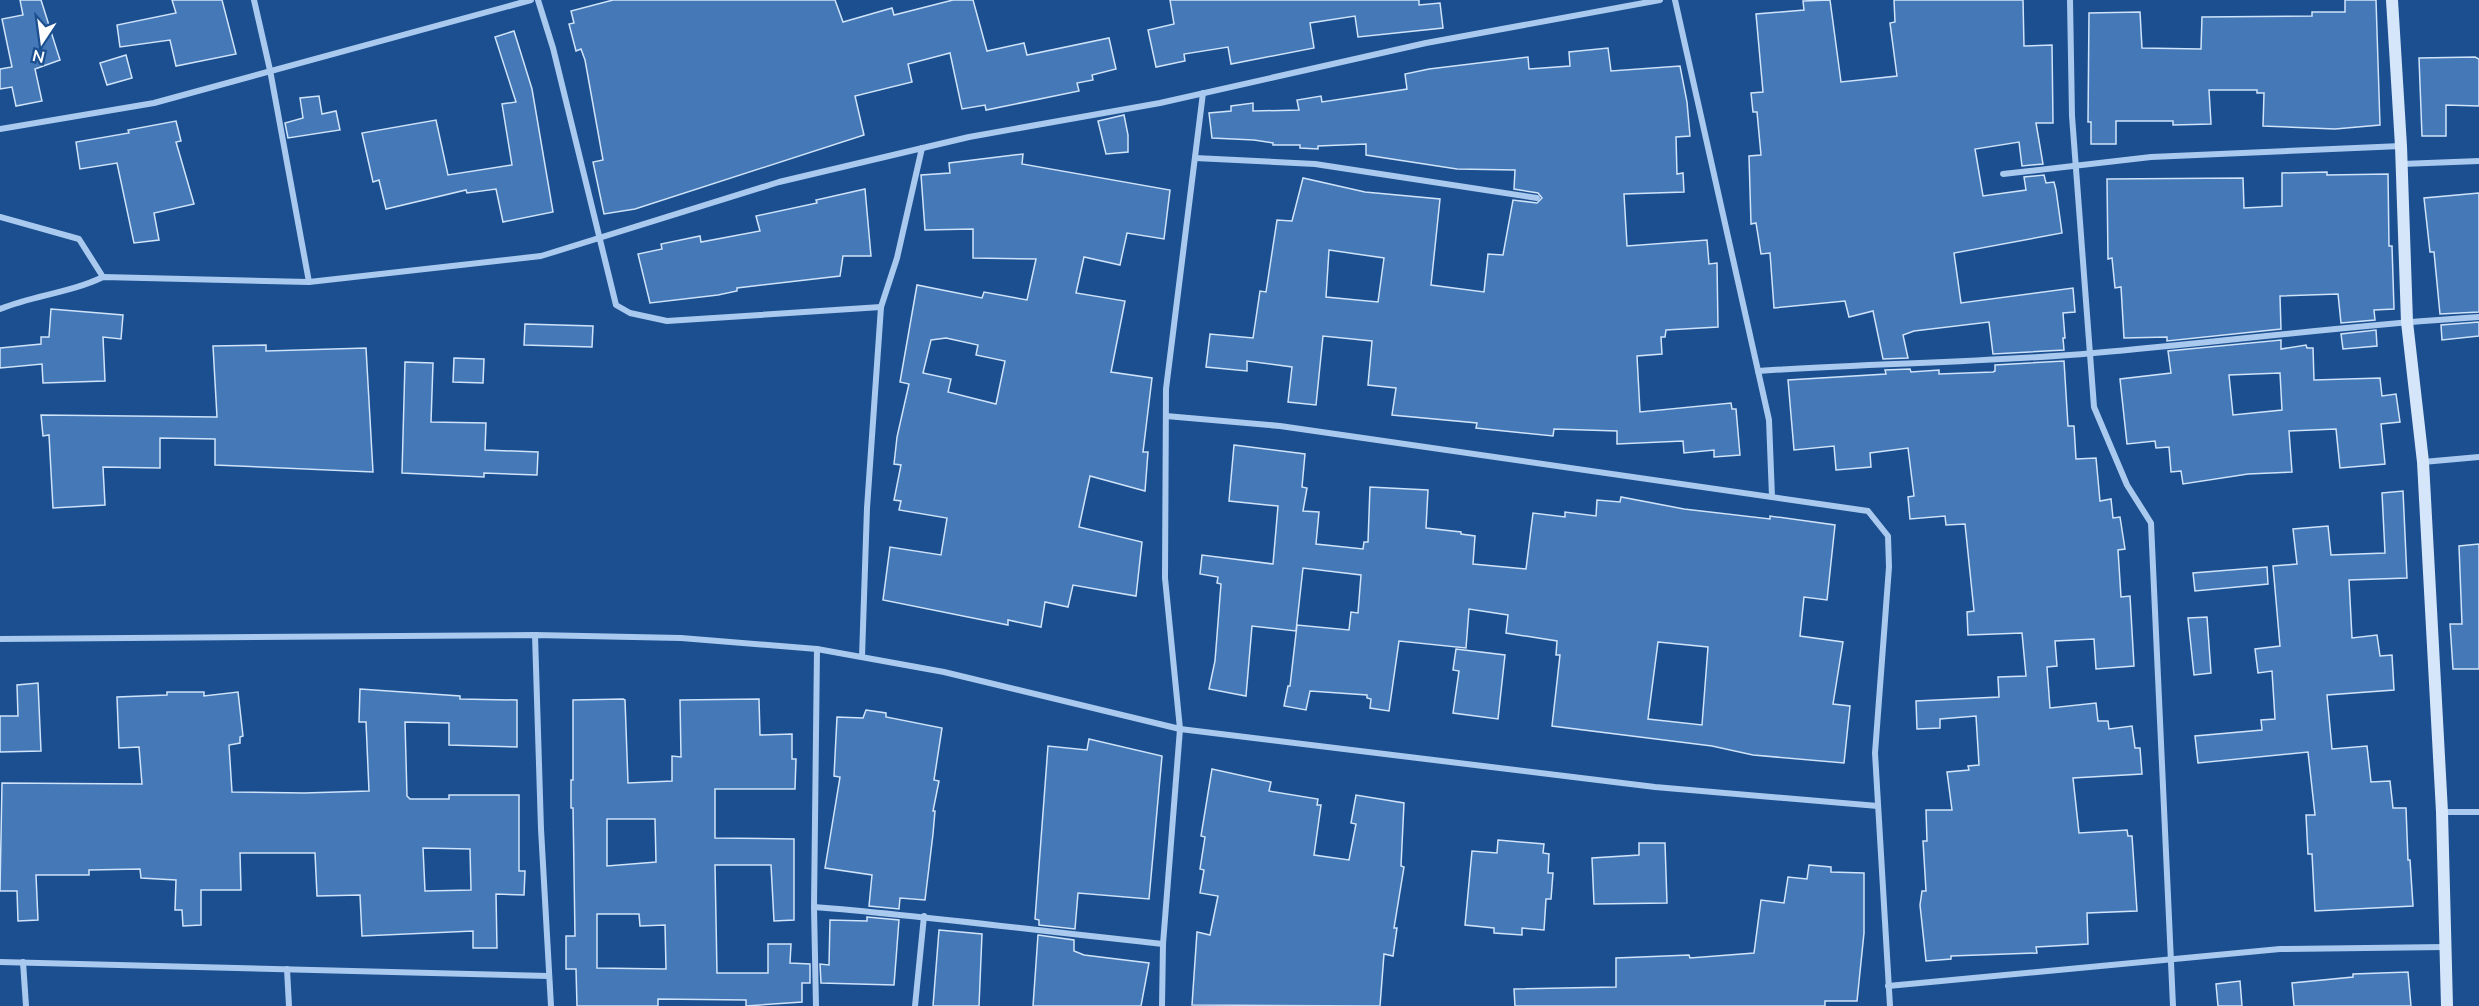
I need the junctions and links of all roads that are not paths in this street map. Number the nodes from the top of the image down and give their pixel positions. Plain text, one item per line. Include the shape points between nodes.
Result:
1 (254, 0) edge
2 (531, 0) edge
3 (538, 0) edge
4 (1660, 0) edge
5 (1675, 0) edge
6 (2070, 0) edge
7 (2392, 0) edge
8 (270, 69) junction
9 (1203, 93) junction
10 (0, 129) edge
11 (2401, 146) junction
12 (922, 148) junction
13 (1195, 158) junction
14 (2479, 161) edge
15 (2401, 164) junction
16 (2075, 165) junction
17 (2002, 174) dead end
18 (1537, 198) dead end
19 (0, 217) edge
20 (598, 238) junction
21 (103, 277) junction
22 (309, 282) junction
23 (881, 307) junction
24 (0, 309) edge
25 (2479, 317) edge
26 (2407, 322) junction
27 (2091, 354) junction
28 (1758, 371) junction
29 (1166, 416) junction
30 (2479, 457) edge
31 (2423, 462) junction
32 (1772, 497) junction
33 (536, 635) junction
34 (0, 639) edge
35 (817, 649) junction
36 (862, 657) junction
37 (1180, 729) junction
38 (1878, 806) junction
39 (2479, 812) edge
40 (2442, 813) junction
41 (814, 907) junction
42 (924, 916) junction
43 (1163, 944) junction
44 (2445, 947) junction
45 (2171, 960) junction
46 (0, 962) edge
47 (23, 962) junction
48 (287, 969) junction
49 (549, 976) junction
50 (1888, 986) junction
51 (26, 1006) edge
52 (289, 1006) edge
53 (551, 1006) edge
54 (816, 1006) edge
55 (915, 1006) edge
56 (1162, 1006) edge
57 (1890, 1006) edge
58 (2173, 1006) edge
59 (2446, 1006) edge

1 - 8 street
2 - 8 street
3 - 20 street
4 - 9 street via 1426,43
5 - 28 street
6 - 16 street
7 - 11 main road
8 - 10 street via 154,103
8 - 22 street
9 - 12 street
9 - 13 street
11 - 15 main road
11 - 16 street via 2151,157
12 - 20 street via 779,182
12 - 23 street via 897,258
13 - 18 street via 1315,164
13 - 29 street via 1166,389
14 - 15 street
15 - 26 main road
16 - 17 street
16 - 27 street
19 - 21 street via 79,239
20 - 22 street via 542,256
20 - 23 street via 616,305 630,313 667,321
21 - 22 street
21 - 24 street via 79,288
23 - 36 street via 867,508
25 - 26 street
26 - 27 street
26 - 31 main road
27 - 28 street
27 - 45 street via 2094,407 2127,485 2151,523
28 - 32 street via 1769,420
29 - 32 street via 1280,426
29 - 37 street via 1165,578
30 - 31 street
31 - 40 main road
32 - 38 street via 1868,512 1888,536 1875,753
33 - 34 street
33 - 35 street via 681,638
33 - 49 street
35 - 36 street
35 - 41 street
36 - 37 street via 944,672
37 - 38 street via 1655,787
37 - 43 street
38 - 50 street
39 - 40 street
40 - 44 main road
41 - 42 street
41 - 54 street
42 - 43 street
42 - 55 street
43 - 56 street
44 - 45 street via 2280,949
44 - 59 main road
45 - 50 street
45 - 58 street
46 - 47 street
47 - 48 street
47 - 51 street
48 - 49 street
48 - 52 street
49 - 53 street
50 - 57 street

